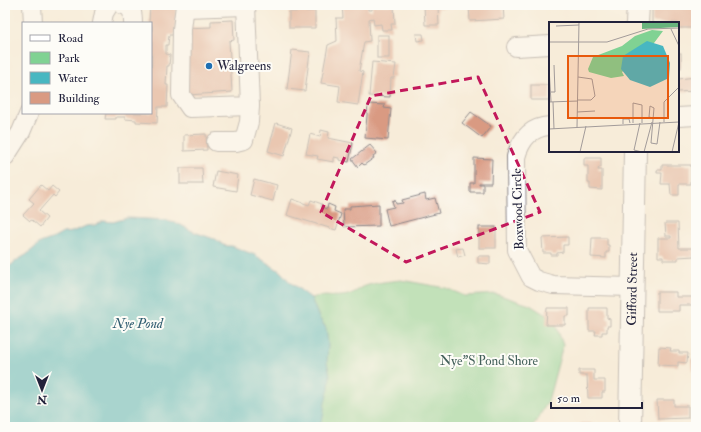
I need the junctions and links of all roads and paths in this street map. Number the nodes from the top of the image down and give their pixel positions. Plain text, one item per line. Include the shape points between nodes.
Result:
1 (32, 5) edge
2 (109, 5) edge
3 (123, 5) edge
4 (246, 5) edge
5 (638, 5) edge
6 (185, 6) edge
7 (33, 22) edge
8 (102, 22) edge
9 (133, 22) edge
10 (637, 22) edge
11 (549, 46) edge
12 (516, 47) dead end
13 (250, 106) junction
14 (29, 114) edge
15 (696, 116) edge
16 (679, 117) edge
17 (549, 126) edge
18 (216, 142) dead end
19 (635, 152) edge
20 (5, 157) edge
21 (633, 287) junction
22 (630, 427) edge

1 - 7 street
2 - 8 street
3 - 9 street via 132,11
4 - 6 street
4 - 13 street
5 - 10 main road
6 - 13 street via 181,95 190,108
11 - 12 street
13 - 18 street via 244,140
14 - 20 street
15 - 16 street
17 - 21 street, Boxwood Circle via 537,128 525,136 516,157 517,250 525,267 531,277 553,286
19 - 21 main road, Gifford Street
21 - 22 main road, Gifford Street

